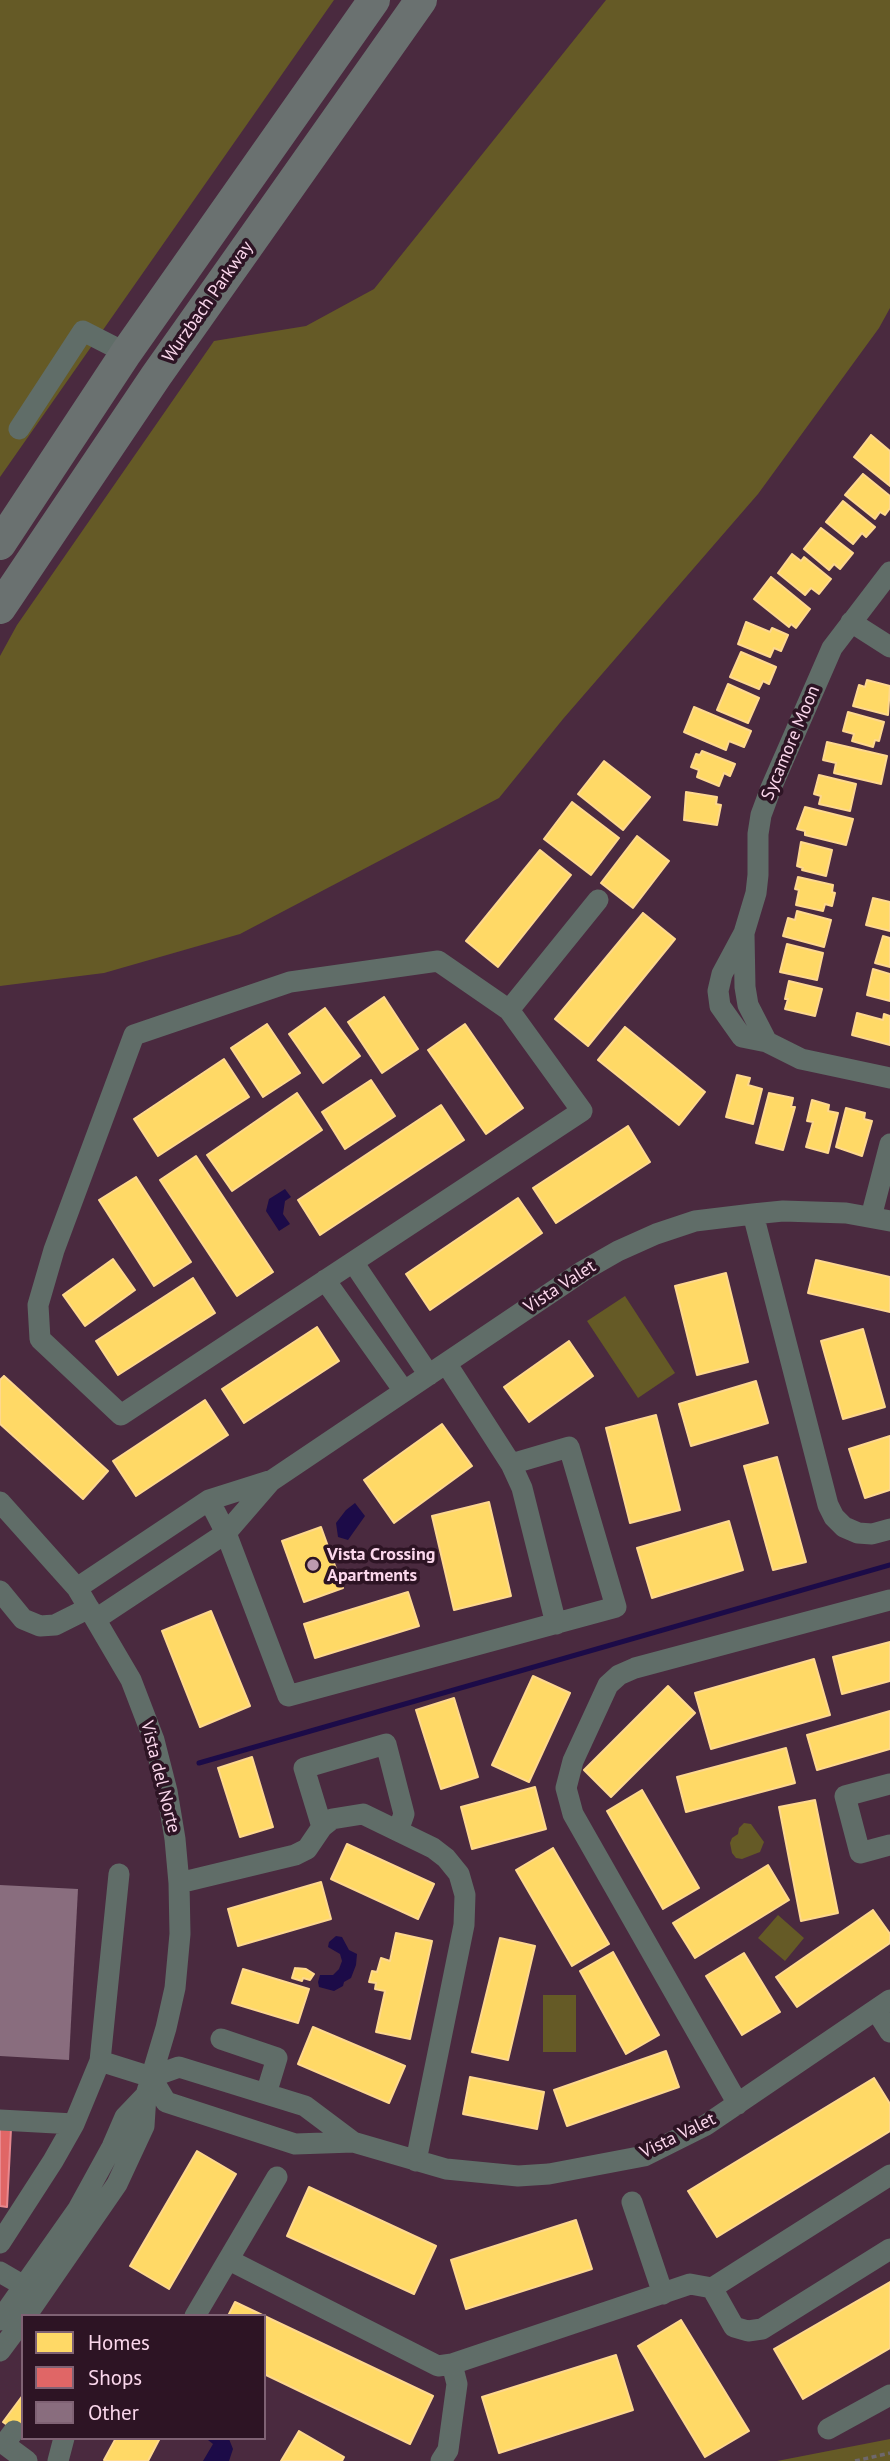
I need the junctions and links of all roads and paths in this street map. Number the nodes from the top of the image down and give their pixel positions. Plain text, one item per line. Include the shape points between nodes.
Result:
1 (374, 0) edge
2 (421, 0) edge
3 (126, 354) junction
4 (25, 421) dead end
5 (0, 544) edge
6 (890, 572) edge
7 (0, 608) edge
8 (851, 622) junction
9 (890, 647) edge
10 (598, 900) dead end
11 (509, 1010) junction
12 (890, 1078) edge
13 (889, 1150) edge
14 (752, 1214) junction
15 (881, 1219) edge
16 (354, 1262) junction
17 (326, 1280) junction
18 (438, 1369) junction
19 (404, 1391) junction
20 (511, 1464) junction
21 (271, 1480) junction
22 (209, 1500) junction
23 (0, 1502) edge
24 (890, 1529) edge
25 (226, 1533) junction
26 (77, 1588) junction
27 (890, 1600) edge
28 (4, 1603) edge
29 (92, 1614) junction
30 (556, 1624) junction
31 (890, 1784) edge
32 (321, 1827) junction
33 (398, 1831) junction
34 (890, 1845) edge
35 (119, 1874) dead end
36 (179, 1883) junction
37 (883, 2005) edge
38 (890, 2032) edge
39 (221, 2039) dead end
40 (100, 2061) junction
41 (149, 2086) junction
42 (266, 2094) junction
43 (738, 2104) junction
44 (0, 2120) edge
45 (74, 2123) junction
46 (353, 2142) junction
47 (416, 2161) junction
48 (890, 2175) edge
49 (277, 2177) dead end
50 (632, 2202) dead end
51 (0, 2243) edge
52 (890, 2249) edge
53 (229, 2259) junction
54 (0, 2272) edge
55 (24, 2286) junction
56 (712, 2287) junction
57 (663, 2294) junction
58 (25, 2314) edge
59 (28, 2314) edge
60 (196, 2314) edge
61 (21, 2323) edge
62 (0, 2351) edge
63 (453, 2364) junction
64 (890, 2395) edge
65 (828, 2430) dead end
66 (14, 2431) dead end
67 (63, 2440) edge
68 (890, 2453) edge
69 (444, 2460) edge
70 (26, 2461) edge
71 (58, 2461) edge
72 (855, 2461) edge

1 - 3 highway
2 - 7 highway, Wurzbach Parkway via 156,376
3 - 4 street via 83,331
3 - 5 highway
6 - 8 street, Sycamore Moon
8 - 9 street
8 - 12 street, Sycamore Moon via 821,670 761,815 756,893 744,933 745,988 766,1042 801,1059
10 - 11 street
11 - 16 street via 582,1111
11 - 17 street via 438,961 290,982 134,1035 54,1250 38,1305 40,1339 121,1415
13 - 15 street
14 - 15 street, Vista Valet via 820,1212
14 - 18 street, Vista Valet via 695,1221 618,1251
14 - 24 street via 828,1505 834,1517 851,1530 872,1534
16 - 17 street
16 - 18 street
17 - 19 street
18 - 19 street, Vista Valet
18 - 20 street
19 - 21 street, Vista Valet
20 - 30 street via 522,1488
20 - 30 street via 569,1447 616,1607
21 - 22 street, Vista Valet
21 - 25 street, Vista Valet
22 - 25 street
22 - 26 street, Vista Valet
23 - 26 street, Vista del Norte
25 - 29 street, Vista Valet
25 - 30 street via 288,1696
26 - 29 street, Vista del Norte
27 - 43 street via 619,1675 608,1685 573,1761 566,1788 573,1814
28 - 29 street, Vista Valet via 40,1626
29 - 36 street, Vista del Norte via 131,1680 154,1741 167,1791
31 - 34 street via 845,1796 860,1853
32 - 33 street via 332,1819 363,1814
32 - 33 street via 304,1768 386,1744 404,1814
32 - 36 street via 307,1849 295,1855
33 - 47 street via 446,1857 459,1874 465,1895 464,1925
35 - 40 street
36 - 41 street, Vista del Norte via 175,1988
37 - 38 street
37 - 43 street, Vista Valet
39 - 42 street via 278,2058
40 - 41 street
40 - 45 street
41 - 42 street, Vista Valet via 179,2067
41 - 46 street, Vista Valet via 166,2102 295,2144
41 - 55 street, Vista del Norte via 125,2117 95,2180
41 - 59 street, Vista del Norte via 144,2126 117,2184
42 - 46 street, Vista Valet via 305,2106
43 - 47 street, Vista Valet via 706,2126 644,2156 581,2170 518,2176 446,2169
44 - 45 street
45 - 51 street
46 - 47 street, Vista Valet
48 - 56 street
49 - 53 street
50 - 57 street
52 - 56 street via 762,2329 734,2327
53 - 60 street
53 - 63 street via 438,2366
54 - 55 street
55 - 58 street, Vista del Norte
56 - 57 street via 690,2284
57 - 63 street
61 - 62 street, Vista del Norte
63 - 69 street via 457,2385
64 - 65 street
66 - 70 street via 4,2444
67 - 71 street
68 - 72 path

